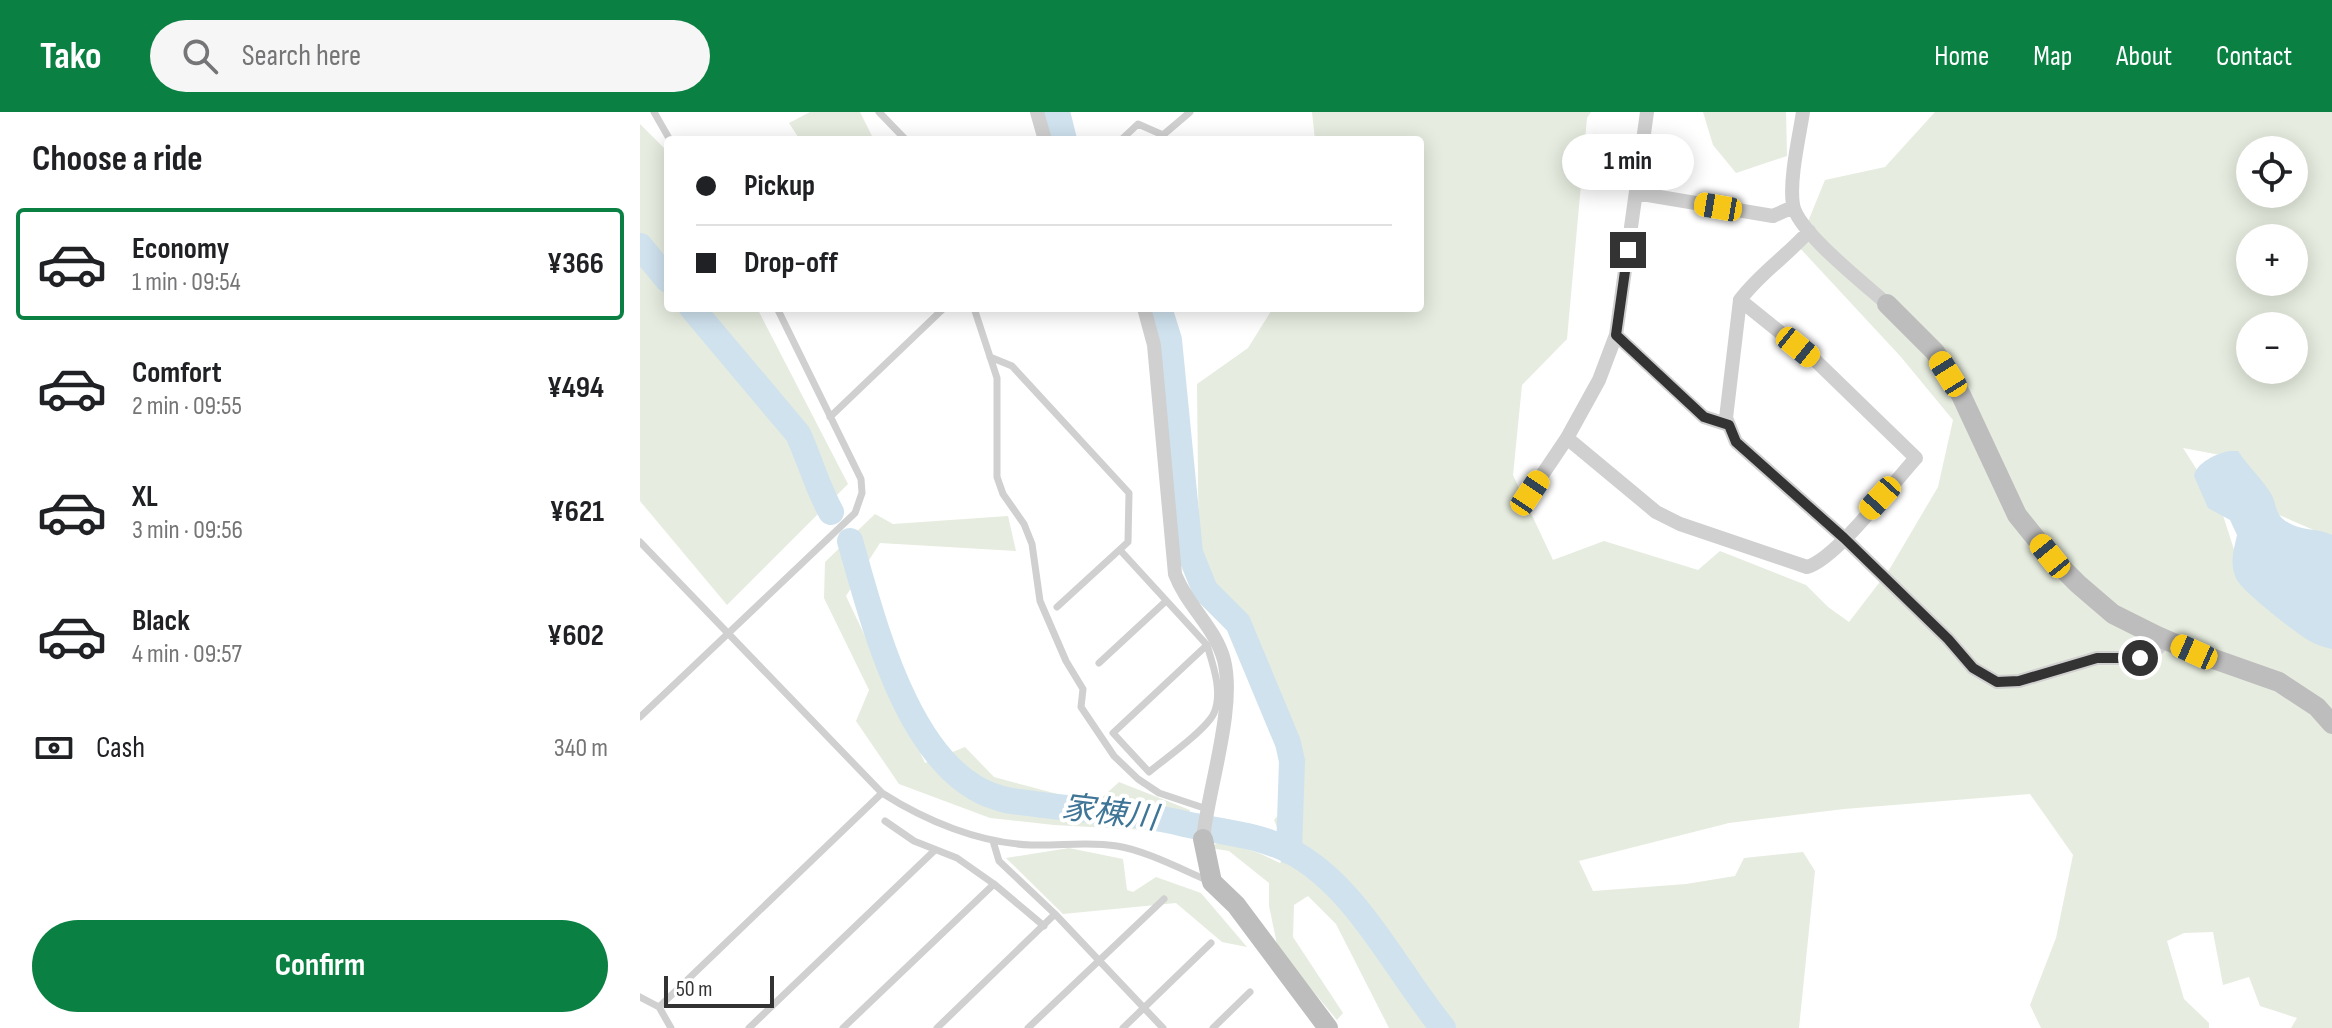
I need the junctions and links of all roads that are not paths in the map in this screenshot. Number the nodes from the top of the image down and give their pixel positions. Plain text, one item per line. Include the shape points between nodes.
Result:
1 (654, 112) edge
2 (879, 112) edge
3 (1037, 112) edge
4 (1190, 112) edge
5 (1647, 112) edge
6 (1803, 112) edge
7 (668, 136) edge
8 (902, 136) edge
9 (1044, 136) edge
10 (1125, 136) edge
11 (1163, 136) edge
12 (1166, 136) edge
13 (1636, 193) junction
14 (1793, 207) junction
15 (1809, 231) junction
16 (1740, 300) junction
17 (1887, 304) joint
18 (779, 312) edge
19 (940, 312) edge
20 (975, 312) edge
21 (1145, 312) edge
22 (1616, 335) junction
23 (990, 357) junction
24 (830, 417) junction
25 (1729, 425) junction
26 (1567, 438) junction
27 (1530, 493) dead end
28 (1844, 538) junction
29 (640, 542) edge
30 (1120, 550) junction
31 (1166, 601) junction
32 (1057, 607) dead end
33 (727, 633) junction
34 (2166, 640) junction
35 (1207, 645) junction
36 (1099, 663) dead end
37 (640, 717) edge
38 (2332, 724) edge
39 (882, 793) junction
40 (885, 821) dead end
41 (1205, 823) junction
42 (993, 841) junction
43 (935, 850) junction
44 (1212, 882) junction
45 (994, 884) junction
46 (1164, 899) dead end
47 (1055, 914) junction
48 (1044, 926) junction
49 (1211, 943) dead end
50 (1099, 960) junction
51 (1250, 992) dead end
52 (640, 997) edge
53 (659, 1007) junction
54 (1144, 1008) junction
55 (671, 1028) edge
56 (749, 1028) edge
57 (843, 1028) edge
58 (937, 1028) edge
59 (1028, 1028) edge
60 (1123, 1028) edge
61 (1163, 1028) edge
62 (1213, 1028) edge
63 (1328, 1028) edge

1 - 7 lane
2 - 8 lane
3 - 9 street
4 - 12 lane
5 - 13 street
6 - 14 street
10 - 11 lane via 1138,124
13 - 14 street via 1773,216
13 - 22 street
14 - 15 street
15 - 16 street
15 - 17 street
16 - 25 street
16 - 28 street via 1817,362 1916,458
17 - 34 street via 1935,352 2017,515 2050,556 2113,614
18 - 24 lane
19 - 24 lane
20 - 23 lane
21 - 41 street via 1154,345 1175,574 1217,641 1227,686
22 - 25 street via 1704,417
22 - 26 street
23 - 30 lane via 1012,366 1129,493 1128,542
23 - 41 lane via 997,378 997,477 1032,544 1040,601 1083,689 1081,707 1114,756 1138,779
24 - 33 lane via 861,479 860,503
25 - 28 street via 1736,442
26 - 27 street
26 - 28 street via 1656,512 1680,524 1807,567
28 - 34 street via 1973,668 1997,682 2019,681 2097,658 2140,658
29 - 33 lane
30 - 31 lane
30 - 32 lane
31 - 35 lane
31 - 36 lane
33 - 37 lane
33 - 39 lane
34 - 38 street via 2279,682 2317,707
35 - 35 lane via 1113,733 1149,772 1203,728 1214,712 1217,678
39 - 42 lane
39 - 53 lane
40 - 43 lane
41 - 44 street
42 - 44 lane via 1121,846
42 - 47 lane via 999,861
43 - 45 lane via 957,858
43 - 56 lane
44 - 63 street via 1236,905
45 - 48 lane
45 - 57 lane
46 - 50 lane
47 - 48 lane
47 - 50 lane
48 - 58 lane
49 - 54 lane
50 - 54 lane
50 - 59 lane
51 - 62 lane
52 - 53 lane
53 - 55 lane
54 - 60 lane
54 - 61 lane

